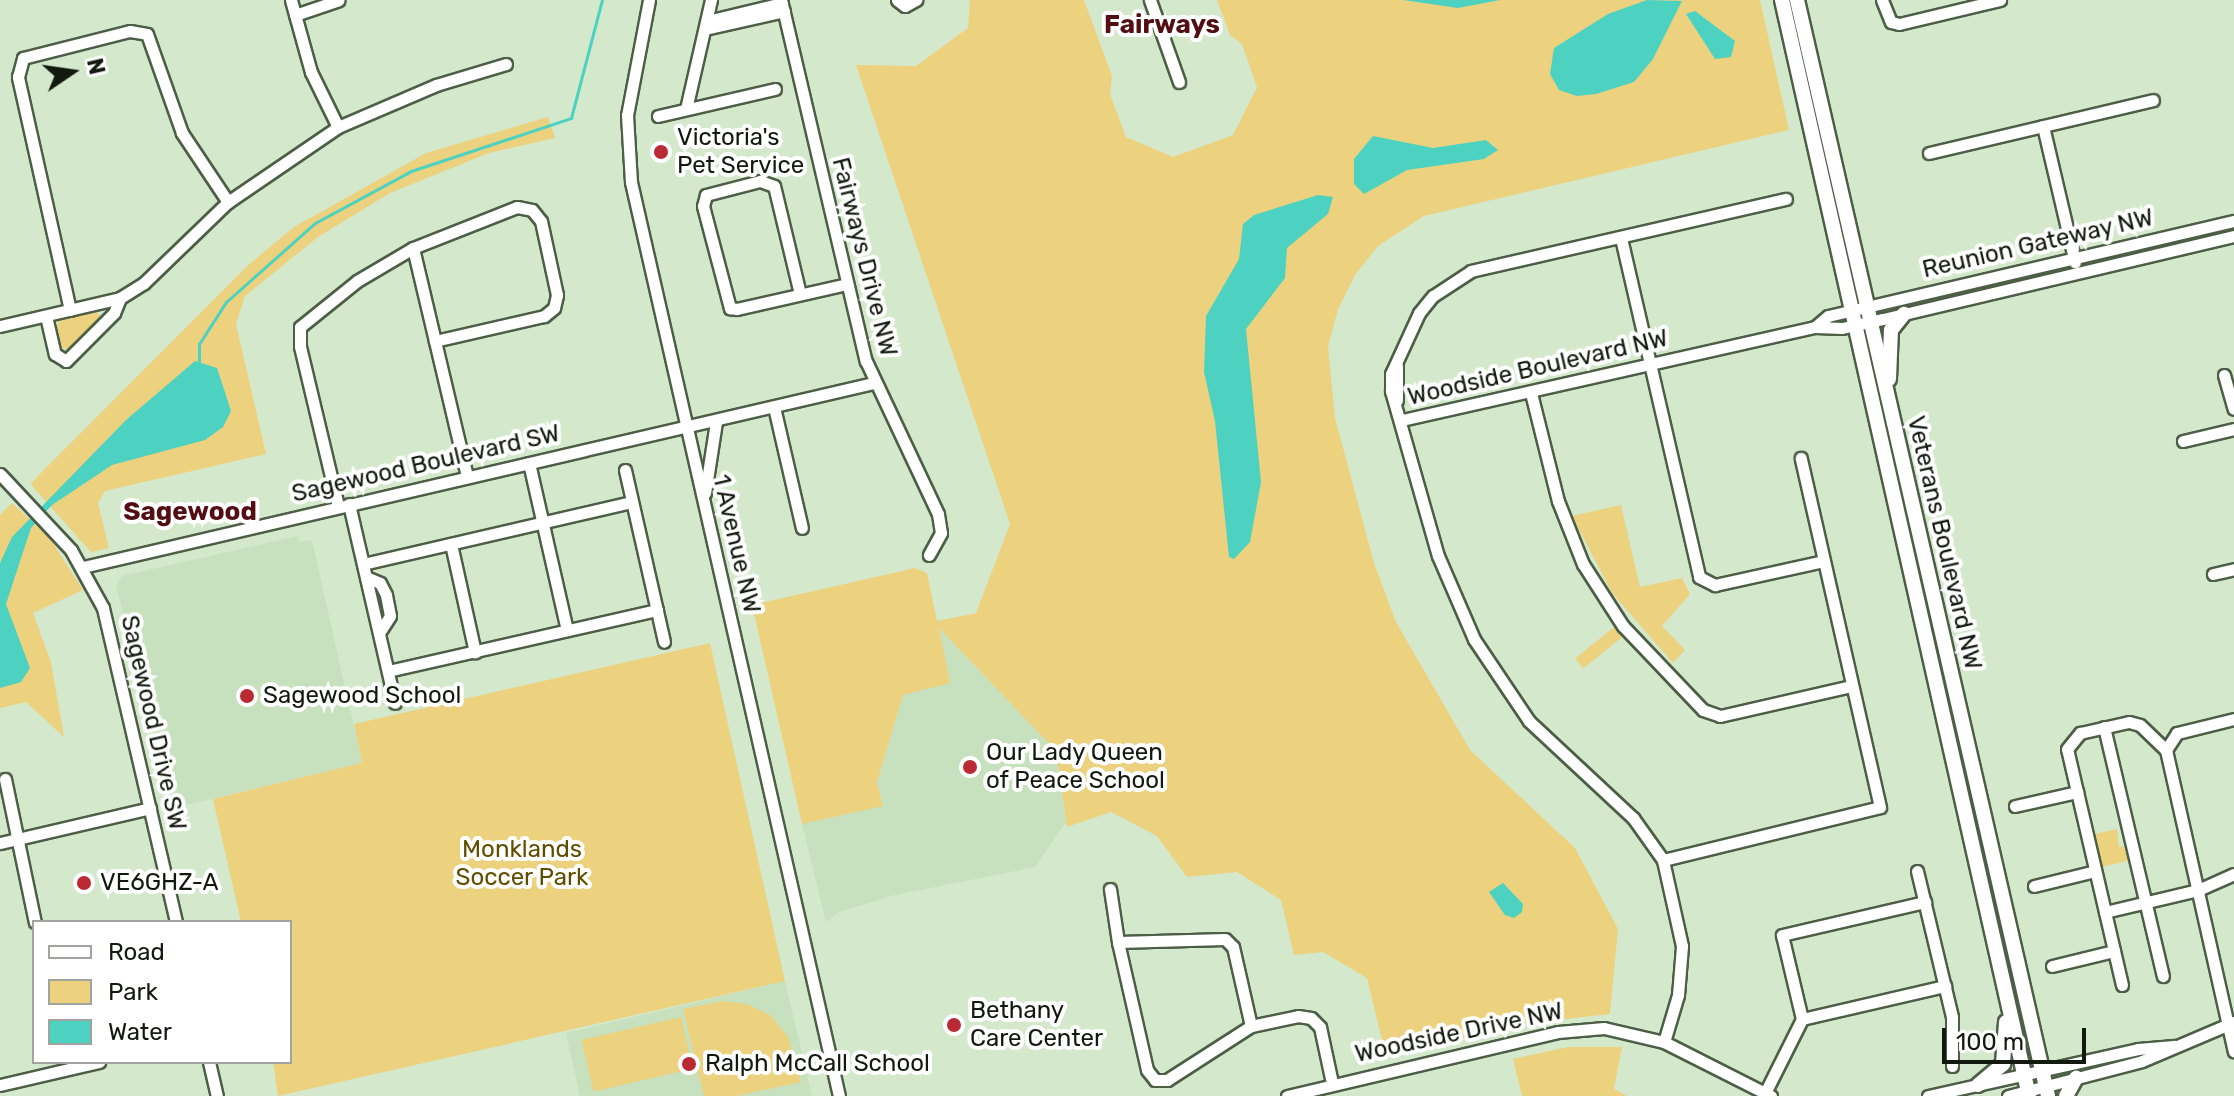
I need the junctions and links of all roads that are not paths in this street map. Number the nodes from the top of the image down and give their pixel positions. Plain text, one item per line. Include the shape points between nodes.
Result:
1 (291, 0) edge
2 (339, 0) edge
3 (649, 0) edge
4 (711, 0) edge
5 (897, 0) edge
6 (916, 0) edge
7 (1150, 0) edge
8 (1782, 0) edge
9 (1797, 0) edge
10 (1882, 0) edge
11 (1996, 0) edge
12 (783, 5) edge
13 (295, 15) junction
14 (706, 25) junction
15 (506, 64) dead end
16 (1179, 82) dead end
17 (775, 89) dead end
18 (2153, 100) dead end
19 (686, 109) junction
20 (658, 116) dead end
21 (2043, 126) junction
22 (338, 127) junction
23 (1929, 153) dead end
24 (1786, 199) dead end
25 (228, 202) junction
26 (2234, 221) edge
27 (2234, 236) edge
28 (1621, 238) junction
29 (413, 248) junction
30 (2074, 258) junction
31 (2077, 273) junction
32 (847, 284) junction
33 (800, 294) junction
34 (120, 298) junction
35 (70, 310) junction
36 (1904, 314) junction
37 (46, 316) junction
38 (1861, 316) junction
39 (0, 326) edge
40 (435, 341) junction
41 (1650, 366) junction
42 (2224, 375) dead end
43 (873, 383) junction
44 (1531, 393) junction
45 (774, 407) junction
46 (2234, 409) edge
47 (1890, 416) junction
48 (1402, 420) junction
49 (716, 422) junction
50 (687, 429) junction
51 (2234, 429) edge
52 (2183, 441) dead end
53 (1801, 458) dead end
54 (529, 463) junction
55 (625, 470) dead end
56 (0, 474) edge
57 (467, 477) junction
58 (632, 502) junction
59 (704, 504) junction
60 (343, 505) junction
61 (543, 523) junction
62 (802, 528) dead end
63 (451, 544) junction
64 (929, 555) dead end
65 (1823, 561) junction
66 (363, 564) junction
67 (83, 567) junction
68 (2234, 569) edge
69 (2213, 574) dead end
70 (657, 610) junction
71 (567, 630) junction
72 (664, 642) dead end
73 (475, 652) junction
74 (388, 671) junction
75 (1851, 686) junction
76 (395, 703) dead end
77 (2234, 719) edge
78 (2104, 727) junction
79 (2166, 750) junction
80 (5, 779) dead end
81 (2077, 792) junction
82 (2015, 806) dead end
83 (150, 808) junction
84 (16, 840) junction
85 (0, 843) edge
86 (1663, 860) junction
87 (1917, 871) dead end
88 (2095, 871) junction
89 (2234, 874) edge
90 (2034, 886) dead end
91 (1110, 889) dead end
92 (2198, 890) junction
93 (1925, 902) junction
94 (2146, 902) junction
95 (2105, 912) junction
96 (35, 920) edge
97 (176, 920) edge
98 (1118, 942) junction
99 (2114, 951) junction
100 (2052, 966) dead end
101 (2163, 976) dead end
102 (2122, 985) dead end
103 (1945, 986) junction
104 (2006, 994) junction
105 (1802, 1019) junction
106 (2231, 1024) edge
107 (1251, 1026) junction
108 (1664, 1042) junction
109 (2174, 1046) junction
110 (2234, 1051) edge
111 (209, 1064) edge
112 (68, 1066) edge
113 (1952, 1066) dead end
114 (2042, 1071) junction
115 (2024, 1075) junction
116 (2076, 1078) junction
117 (1332, 1083) junction
118 (0, 1085) edge
119 (1978, 1085) junction
120 (2047, 1091) edge
121 (1768, 1094) edge
122 (2028, 1094) edge
123 (217, 1096) edge
124 (839, 1096) edge
125 (1287, 1096) edge
126 (1928, 1096) edge
127 (2008, 1096) edge
128 (2066, 1096) edge

1 - 13 street
2 - 13 street
3 - 50 street, 1 Avenue NW via 627,115 627,152
4 - 14 street
5 - 6 street via 905,6
7 - 16 street
8 - 38 main road, Veterans Boulevard NW
9 - 38 main road, Veterans Boulevard NW
10 - 11 street via 1891,22 1899,24
12 - 14 street
12 - 32 street, Fairways Drive NW
13 - 22 street via 311,72
14 - 19 street
15 - 22 street via 436,85
17 - 19 street
18 - 21 street
19 - 20 street
21 - 23 street
21 - 30 street
22 - 25 street
24 - 28 street
25 - 34 street via 144,283
25 - 35 street via 182,133 147,34 130,31 23,58 18,77
26 - 30 street, Reunion Gateway NW
27 - 31 street, Reunion Gateway NW
28 - 41 street
28 - 48 street via 1471,271 1433,296 1419,313 1397,366
29 - 40 street
29 - 40 street via 517,207 532,210 541,221 557,295 550,313
29 - 60 street via 357,281 300,327 300,346
30 - 31 street
30 - 38 street, Reunion Gateway NW
31 - 36 street, Reunion Gateway NW
32 - 33 street
32 - 43 street, Fairways Drive NW
33 - 33 street via 737,309 727,305 703,206 706,195 760,181 774,186
34 - 35 street
34 - 37 street via 114,313 66,361 55,354
35 - 37 street
36 - 38 street, Reunion Gateway NW
36 - 47 main road via 1889,340
37 - 39 street
38 - 41 street, Woodside Boulevard NW via 1828,316 1815,327
38 - 47 main road, Veterans Boulevard NW
38 - 104 main road, Veterans Boulevard NW
40 - 57 street
41 - 44 street, Woodside Boulevard NW
41 - 65 street via 1699,577 1715,585
42 - 46 street
43 - 45 street, Fairways Drive NW
43 - 64 street via 938,514 940,538
44 - 48 street, Woodside Boulevard NW
44 - 75 street via 1558,501 1583,564 1623,626 1703,710 1720,716
45 - 49 street, Fairways Drive NW
45 - 62 street
47 - 114 main road, Veterans Boulevard NW
48 - 86 street, Woodside Boulevard NW via 1438,556 1474,639 1529,721 1633,818
49 - 50 street, Fairways Drive NW
49 - 59 street
50 - 54 street, Sagewood Boulevard SW
50 - 59 street, 1 Avenue NW
51 - 52 street
53 - 65 street
54 - 57 street, Sagewood Boulevard SW
54 - 61 street
55 - 58 street
56 - 67 street, Sagewood Drive SW
57 - 60 street, Sagewood Boulevard SW
58 - 61 street
58 - 70 street
59 - 124 street, 1 Avenue NW
60 - 66 street
60 - 67 street, Sagewood Boulevard SW
61 - 63 street
61 - 71 street
63 - 66 street
63 - 73 street
65 - 75 street
66 - 74 street
67 - 83 street, Sagewood Drive SW via 111,630
68 - 69 street
70 - 71 street
70 - 72 street
71 - 73 street
73 - 74 street
74 - 76 street
75 - 86 street via 1880,807
77 - 79 street via 2177,733
78 - 79 street via 2140,725
78 - 81 street via 2080,733 2068,744
78 - 94 street
79 - 92 street
80 - 84 street
81 - 82 street
81 - 88 street
83 - 84 street
83 - 97 street, Sagewood Drive SW
84 - 85 street
84 - 96 street
86 - 108 street, Woodside Boulevard NW via 1682,946 1678,995
87 - 93 street
88 - 90 street
88 - 95 street
89 - 92 street
91 - 98 street
92 - 94 street
92 - 106 street
93 - 103 street
93 - 105 street via 1782,935
94 - 95 street
94 - 101 street
95 - 99 street
98 - 107 street via 1225,939 1233,947
98 - 107 street via 1147,1070 1155,1080 1167,1080
99 - 100 street
99 - 102 street
103 - 105 street
103 - 113 street via 1953,1025
104 - 115 main road, Veterans Boulevard NW
104 - 119 main road via 2003,1064
105 - 121 street
106 - 109 street
106 - 110 street
107 - 117 street via 1298,1016 1317,1022
108 - 117 street, Woodside Drive NW via 1604,1028 1558,1032
108 - 121 street, Woodside Drive NW
109 - 114 street
109 - 116 street via 2142,1061
111 - 123 street
112 - 118 street
114 - 115 street
114 - 120 main road, Veterans Boulevard NW
115 - 119 street
115 - 122 main road, Veterans Boulevard NW
116 - 120 street
116 - 128 main road
117 - 125 street, Woodside Drive NW
119 - 126 street
120 - 122 street
122 - 127 street

